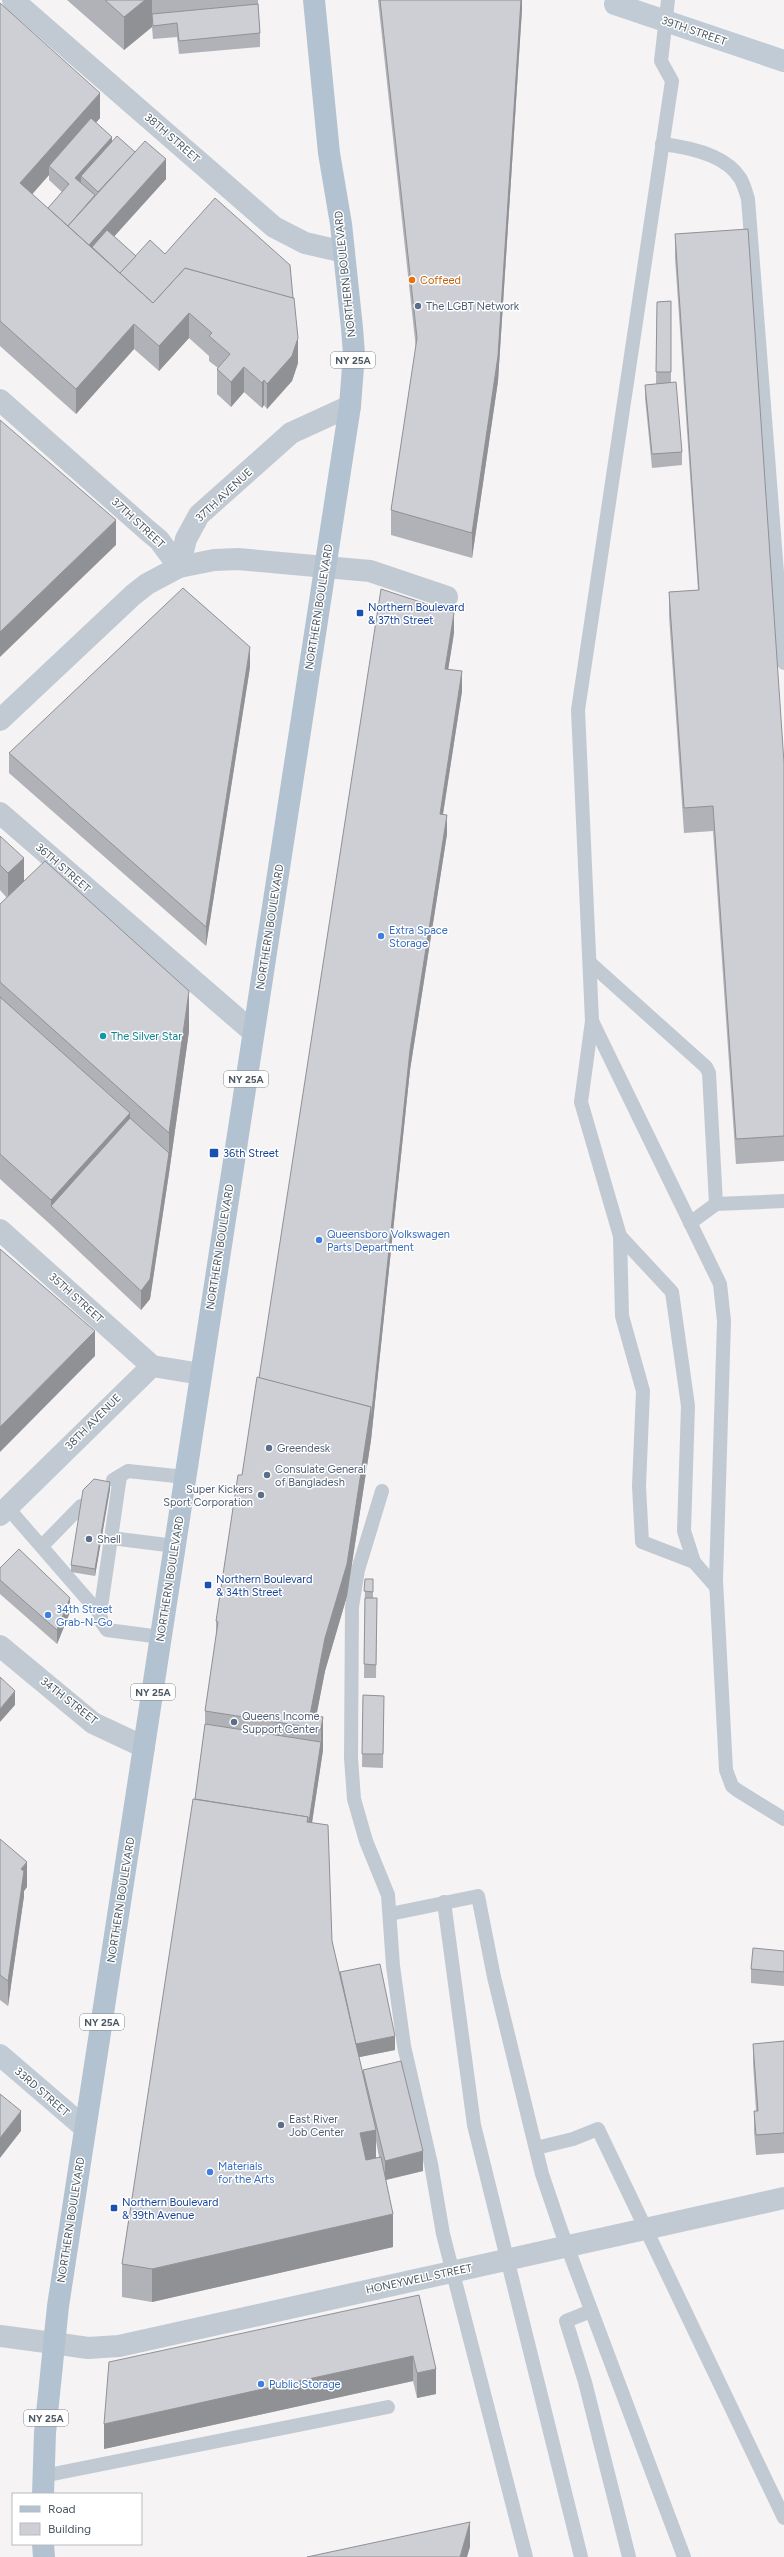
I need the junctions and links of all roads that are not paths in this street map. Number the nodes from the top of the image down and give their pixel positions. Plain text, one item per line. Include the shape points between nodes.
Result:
1 (13, 0) edge
2 (314, 0) edge
3 (604, 0) edge
4 (668, 0) edge
5 (784, 61) edge
6 (662, 144) junction
7 (344, 252) junction
8 (0, 400) edge
9 (350, 406) junction
10 (179, 567) junction
11 (325, 567) junction
12 (447, 597) dead end
13 (784, 663) edge
14 (0, 720) edge
15 (0, 813) edge
16 (590, 963) junction
17 (592, 1021) junction
18 (254, 1032) junction
19 (784, 1201) edge
20 (716, 1204) junction
21 (690, 1223) junction
22 (0, 1230) edge
23 (620, 1236) junction
24 (152, 1366) junction
25 (201, 1374) junction
26 (120, 1476) junction
27 (185, 1477) junction
28 (101, 1487) edge
29 (382, 1491) dead end
30 (81, 1506) edge
31 (4, 1511) edge
32 (111, 1538) junction
33 (42, 1546) junction
34 (175, 1546) junction
35 (694, 1562) junction
36 (716, 1587) junction
37 (100, 1614) junction
38 (161, 1637) junction
39 (0, 1646) edge
40 (144, 1747) junction
41 (784, 1819) edge
42 (444, 1902) junction
43 (390, 1914) junction
44 (0, 2055) edge
45 (85, 2128) junction
46 (536, 2148) junction
47 (784, 2198) edge
48 (591, 2311) junction
49 (0, 2336) edge
50 (53, 2343) junction
51 (388, 2407) dead end
52 (43, 2485) edge
53 (784, 2518) edge
54 (44, 2545) edge
55 (44, 2557) edge
56 (526, 2557) edge
57 (581, 2557) edge
58 (629, 2557) edge
59 (684, 2557) edge

1 - 7 street, 38TH STREET via 274,227 305,243
2 - 7 main road, NORTHERN BOULEVARD / NY 25A via 329,153
3 - 5 main road, 39TH STREET, bridge
4 - 6 lane via 661,61 672,81
6 - 13 lane via 686,146 720,160 740,178 748,199
6 - 16 lane via 578,710
7 - 9 main road, NORTHERN BOULEVARD / NY 25A via 353,348
8 - 10 street, 37TH STREET via 147,530 162,544
9 - 10 street, 37TH AVENUE via 291,433 199,515 186,539
9 - 11 main road, NORTHERN BOULEVARD / NY 25A
10 - 11 street via 214,560 238,559
10 - 14 street via 147,584 133,595
11 - 12 street via 370,571
11 - 18 main road, NORTHERN BOULEVARD / NY 25A
15 - 18 street, 36TH STREET
16 - 17 lane
16 - 20 lane via 706,1067 709,1073
17 - 21 lane
17 - 23 lane via 581,1102
18 - 25 main road, NORTHERN BOULEVARD / NY 25A
19 - 20 lane
20 - 21 lane
21 - 36 lane via 720,1284 724,1321
22 - 24 street, 35TH STREET
23 - 35 lane via 672,1292 688,1406 684,1531
23 - 35 lane via 622,1316 642,1391 642,1542
24 - 25 street
24 - 31 street, 38TH AVENUE
25 - 27 main road, NORTHERN BOULEVARD / NY 25A
26 - 27 lane via 128,1471
26 - 28 lane
26 - 32 lane
27 - 34 main road, NORTHERN BOULEVARD / NY 25A
29 - 43 lane via 354,1591 351,1758 358,1818 388,1895
30 - 33 lane
31 - 33 lane
32 - 34 lane
32 - 37 lane
33 - 37 lane
34 - 38 main road, NORTHERN BOULEVARD / NY 25A
35 - 36 lane
36 - 41 lane via 728,1776 736,1790
37 - 38 lane via 107,1630
38 - 40 main road, NORTHERN BOULEVARD / NY 25A
39 - 40 street, 34TH STREET via 93,1723
40 - 45 main road, NORTHERN BOULEVARD / NY 25A
42 - 43 lane
42 - 46 lane via 478,1896 494,1976
42 - 57 lane via 474,2125
43 - 56 lane via 393,1966 404,2046 431,2164 443,2234
44 - 45 main road, 33RD STREET
45 - 50 main road, NORTHERN BOULEVARD / NY 25A
46 - 48 lane via 559,2223
46 - 53 lane via 573,2139 598,2128
47 - 50 street, HONEYWELL STREET, bridge via 121,2345 88,2348
48 - 58 lane via 566,2321 585,2382
48 - 59 lane
49 - 50 street, HONEYWELL STREET
50 - 52 main road, NORTHERN BOULEVARD / NY 25A
51 - 52 lane
54 - 55 main road

